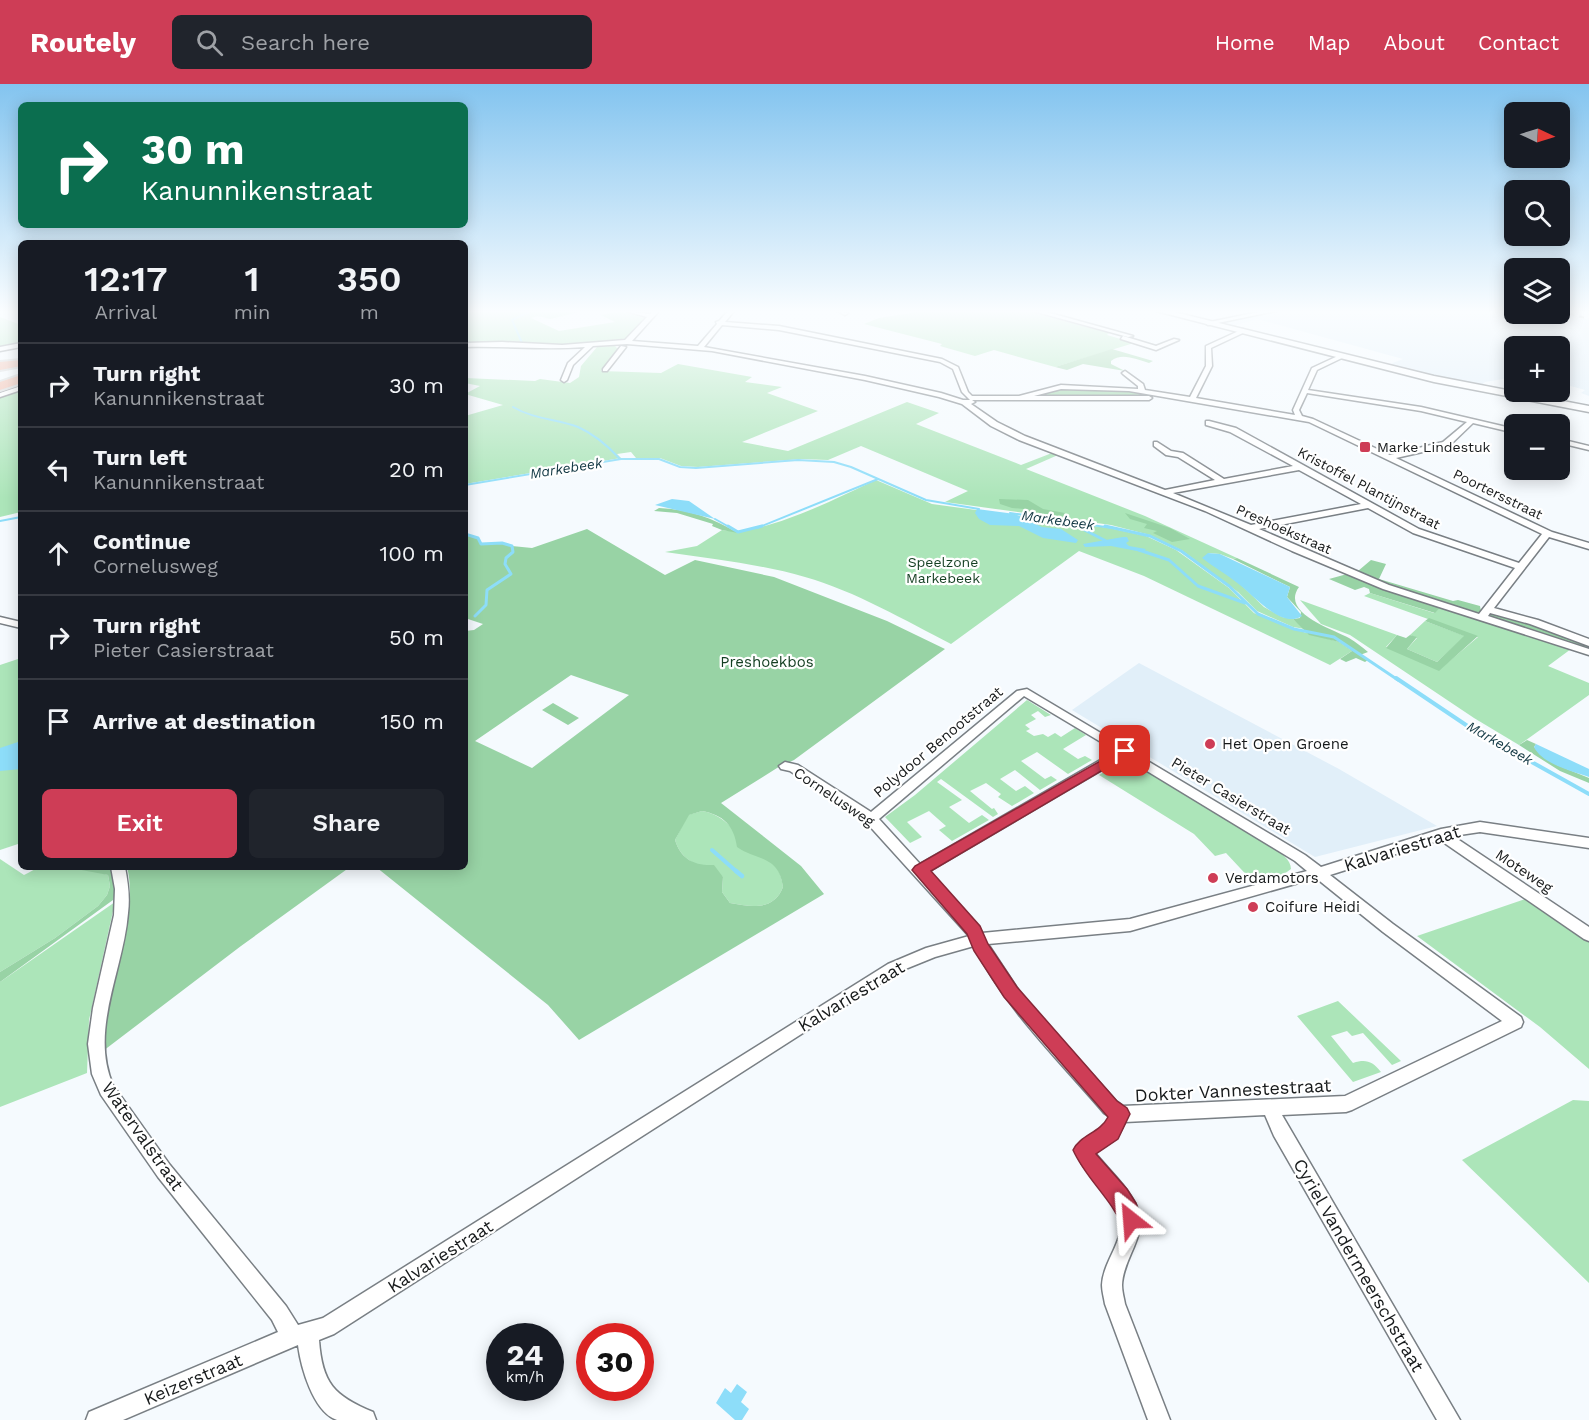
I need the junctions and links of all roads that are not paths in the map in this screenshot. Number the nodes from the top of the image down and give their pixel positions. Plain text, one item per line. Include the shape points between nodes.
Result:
1 (566, 373) edge
2 (826, 373) edge
3 (958, 373) edge
4 (1125, 373) dead end
5 (1205, 373) edge
6 (1312, 373) edge
7 (1412, 373) edge
8 (18, 380) edge
9 (564, 380) dead end
10 (0, 386) edge
11 (1142, 388) junction
12 (18, 389) edge
13 (1305, 391) junction
14 (0, 394) edge
15 (1172, 397) junction
16 (967, 399) junction
17 (1023, 399) junction
18 (1192, 399) junction
19 (1589, 409) edge
20 (1299, 417) junction
21 (1472, 421) junction
22 (1209, 423) dead end
23 (1504, 428) edge
24 (1570, 443) edge
25 (1157, 444) dead end
26 (1589, 448) edge
27 (1391, 458) junction
28 (1301, 467) junction
29 (1222, 481) junction
30 (1165, 492) junction
31 (1369, 505) junction
32 (1251, 528) junction
33 (1550, 534) junction
34 (1589, 546) edge
35 (1521, 567) junction
36 (1484, 614) junction
37 (0, 620) edge
38 (18, 624) edge
39 (1589, 643) edge
40 (1589, 652) edge
41 (1027, 692) joint
42 (1125, 751) junction
43 (784, 766) dead end
44 (870, 818) junction
45 (1441, 834) junction
46 (1589, 843) edge
47 (119, 870) edge
48 (920, 870) junction
49 (1318, 872) junction
50 (1589, 935) edge
51 (978, 939) junction
52 (1271, 1109) junction
53 (1120, 1114) junction
54 (298, 1335) junction
55 (97, 1420) edge
56 (365, 1420) edge
57 (1159, 1420) edge
58 (1449, 1420) edge

1 - 9 street
2 - 16 street, Preshoekstraat via 858,376
3 - 16 street
4 - 11 street
5 - 18 street
6 - 13 street
7 - 19 street
8 - 10 highway
11 - 15 street
11 - 17 street via 1060,387
12 - 14 street
13 - 20 street via 1296,410
13 - 21 street
15 - 17 street
15 - 18 street, Poortersstraat
16 - 17 street
16 - 30 street, Preshoekstraat via 994,424 1022,438
18 - 20 street, Poortersstraat
20 - 27 street, Poortersstraat
21 - 23 street
21 - 27 street via 1446,444
22 - 28 street, Kristoffel Plantijnstraat via 1233,430
24 - 26 street
25 - 29 street
27 - 33 street, Poortersstraat
28 - 29 street
28 - 31 street, Kristoffel Plantijnstraat
29 - 30 street
30 - 32 street, Preshoekstraat
31 - 32 street
31 - 35 street, Kristoffel Plantijnstraat via 1438,540
32 - 36 street, Preshoekstraat via 1386,587
33 - 34 street, Poortersstraat
33 - 35 street
35 - 36 street
36 - 39 street, Preshoekstraat via 1534,622
36 - 40 street, Preshoekstraat
37 - 38 street
41 - 42 street, Pieter Casierstraat
41 - 44 street, Polydoor Benootstraat
42 - 48 street
42 - 49 street, Pieter Casierstraat
43 - 44 street, Cornelusweg via 794,768
44 - 48 street, Cornelusweg
45 - 46 street, Kalvariestraat via 1480,827
45 - 49 street, Kalvariestraat
45 - 50 street, Moteweg
47 - 54 street, Watervalstraat via 122,904 96,1044 100,1074 164,1171
48 - 51 street, Cornelusweg
49 - 51 street, Kalvariestraat via 1130,925
49 - 52 street, Dokter Vannestestraat via 1515,1022 1346,1104
51 - 53 street, Cornelusweg via 1011,992
51 - 54 street, Kalvariestraat via 892,968 327,1327
52 - 53 street, Dokter Vannestestraat
52 - 58 street, Cyriel Vandermeerschstraat
53 - 57 street via 1111,1132 1084,1150 1131,1220 1112,1287
54 - 55 street, Keizerstraat
54 - 56 street, Watervalstraat via 324,1391 342,1411

